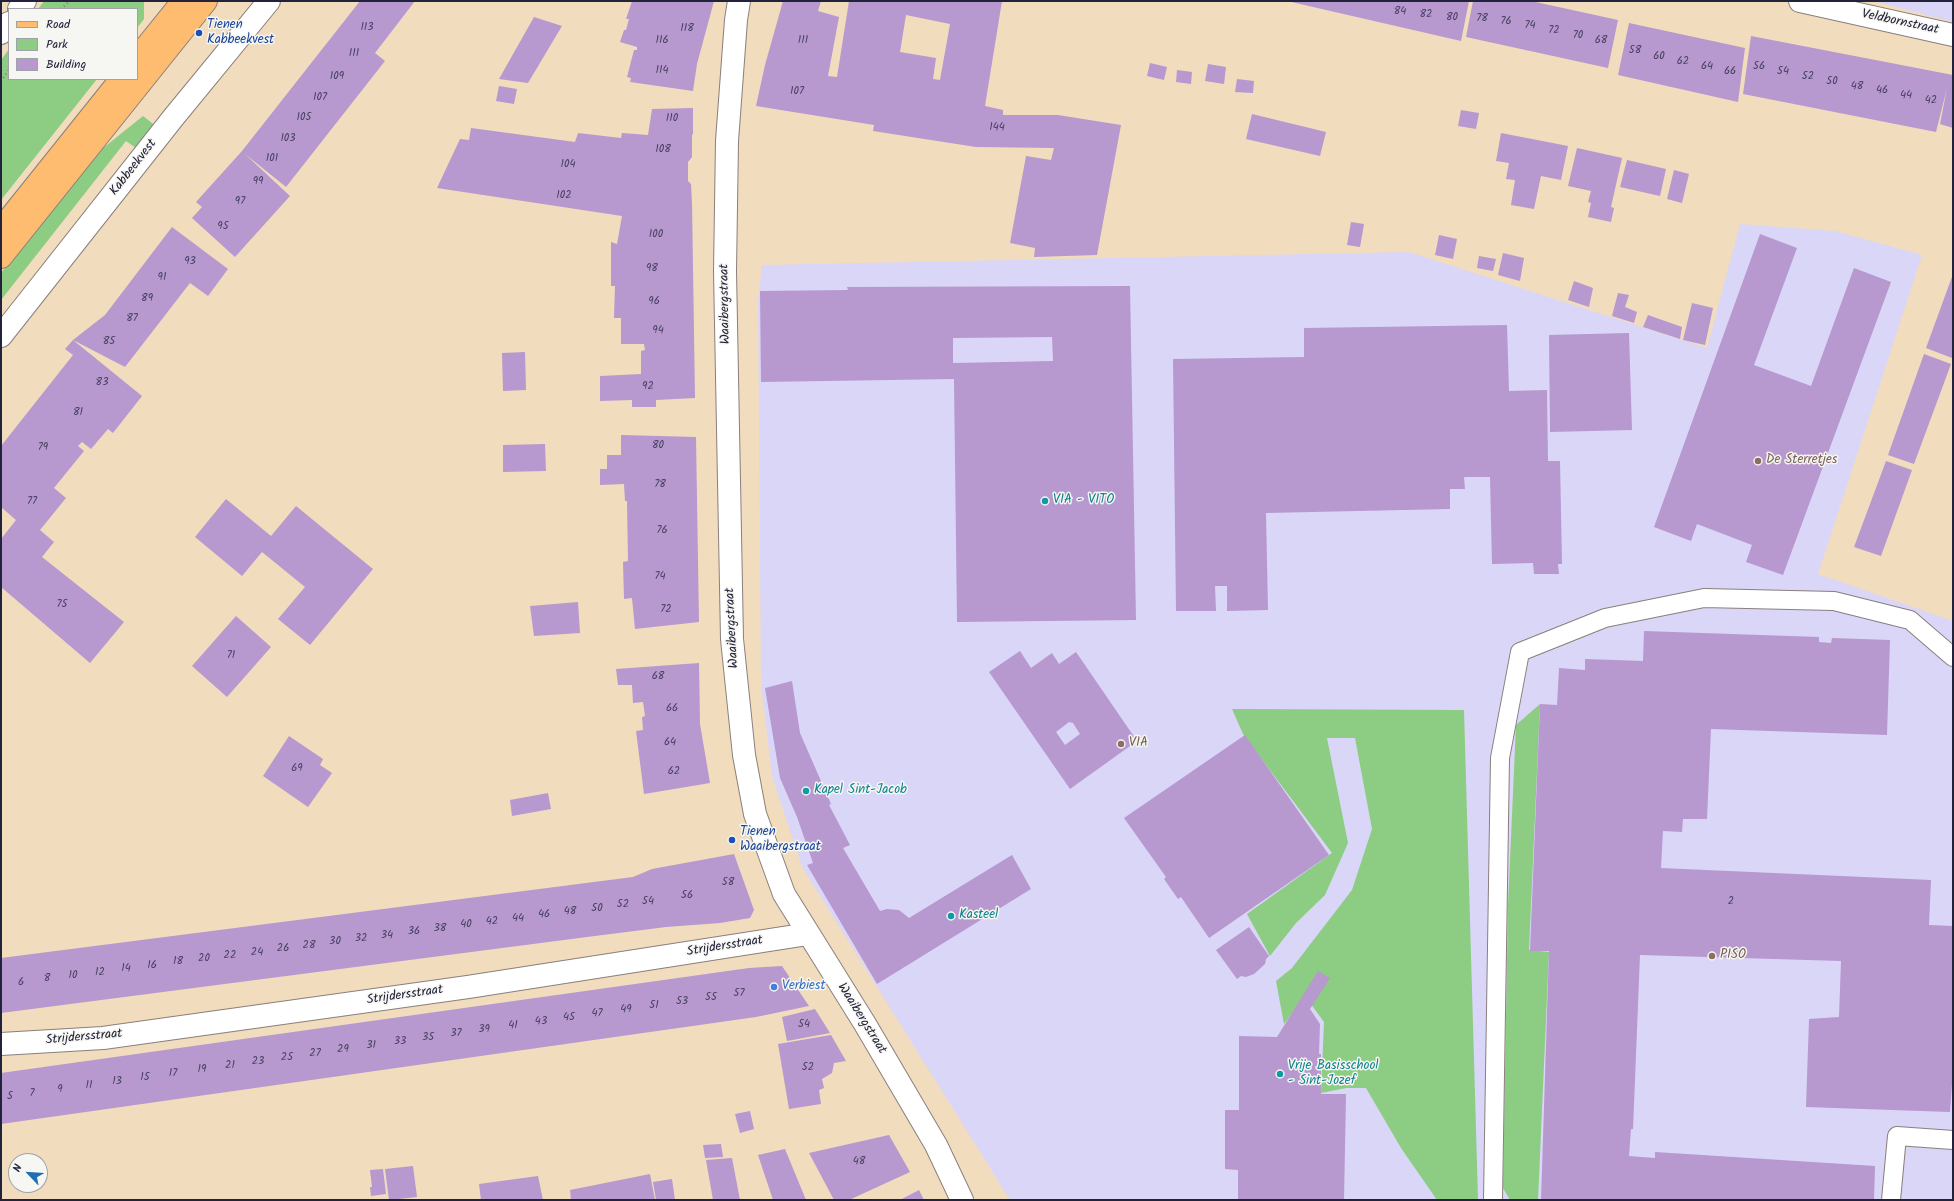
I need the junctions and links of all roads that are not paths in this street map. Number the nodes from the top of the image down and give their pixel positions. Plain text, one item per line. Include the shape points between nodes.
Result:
1 (206, 1) edge
2 (268, 1) edge
3 (739, 1) edge
4 (1800, 1) edge
5 (176, 4) edge
6 (8, 23) edge
7 (1, 33) edge
8 (1953, 35) edge
9 (138, 57) edge
10 (120, 80) edge
11 (1, 229) edge
12 (1, 258) edge
13 (1, 336) edge
14 (1953, 657) edge
15 (808, 934) junction
16 (1, 1044) edge
17 (1953, 1140) edge
18 (962, 1200) edge
19 (1493, 1200) edge
20 (1891, 1200) edge

1 - 12 main road
2 - 13 street, Kabbeekvest
3 - 15 street, Waaibergstraat via 727,141 725,271 732,639 744,756 755,814 784,894
4 - 8 street, Veldbornstraat
5 - 9 main road
6 - 7 street
10 - 11 main road
14 - 19 lane via 1910,620 1834,601 1704,598 1605,618 1520,652 1500,758
15 - 16 street, Strijdersstraat via 468,987 103,1038
15 - 18 street, Waaibergstraat via 865,1024 936,1145
17 - 20 lane via 1897,1136

